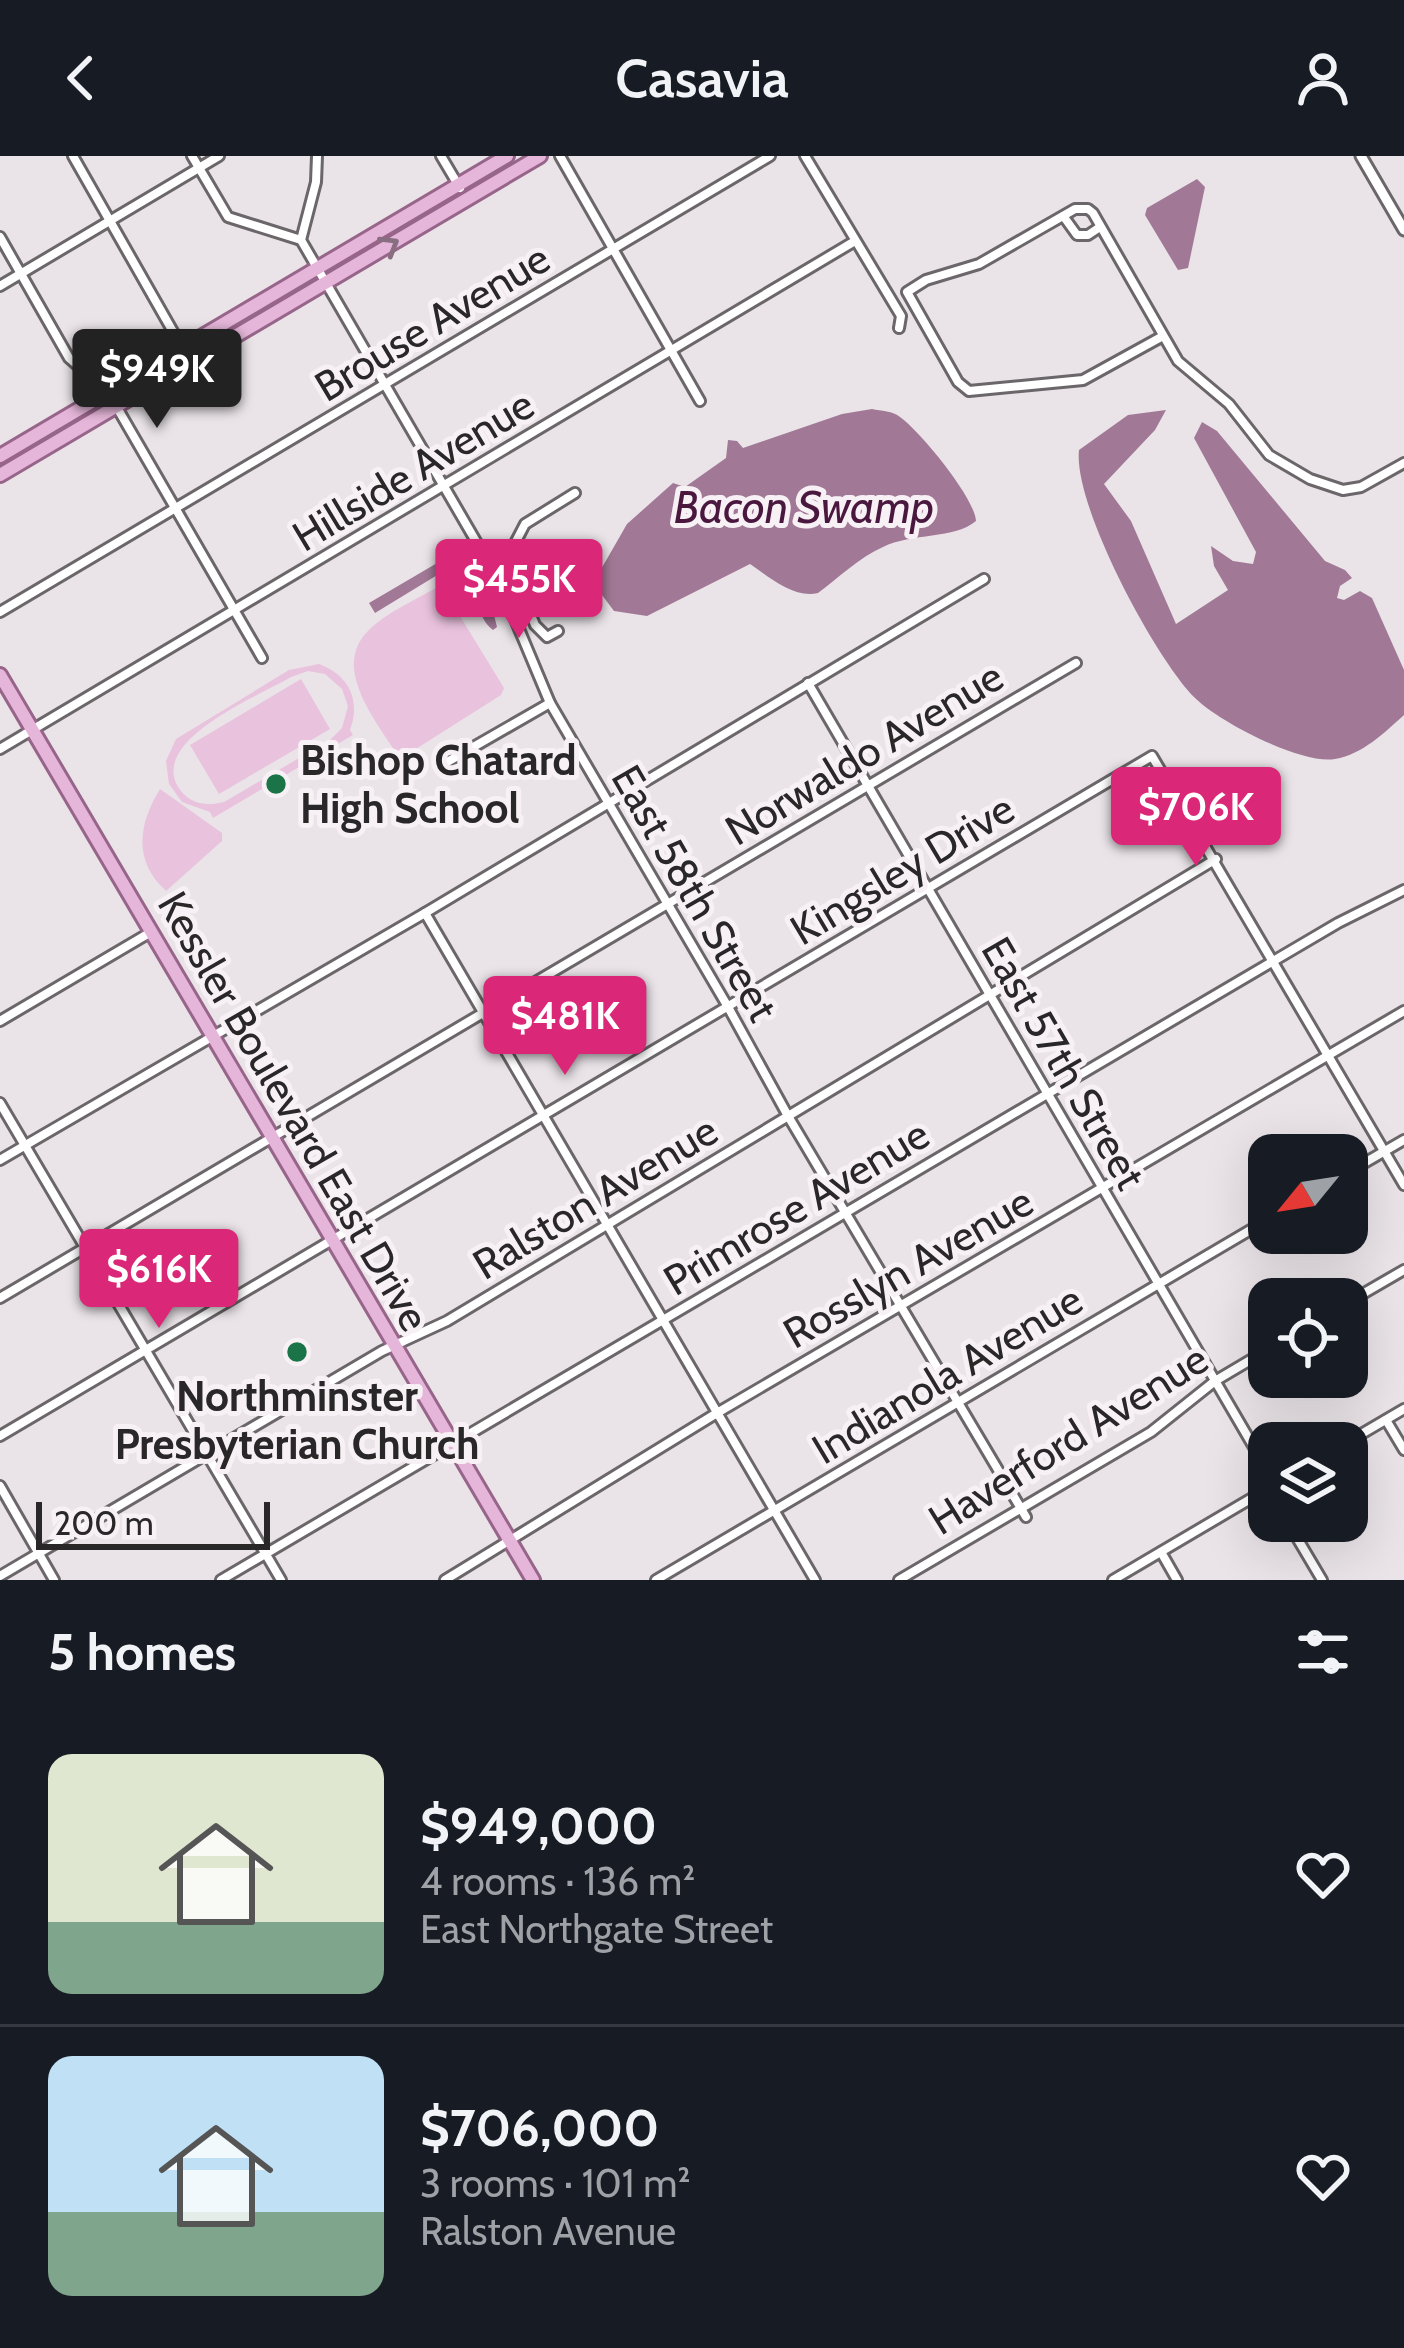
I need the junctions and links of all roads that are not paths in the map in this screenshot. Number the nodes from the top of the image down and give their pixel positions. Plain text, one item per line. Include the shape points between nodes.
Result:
1 (73, 156) edge
2 (192, 156) edge
3 (219, 156) edge
4 (317, 156) edge
5 (441, 156) edge
6 (507, 156) edge
7 (540, 156) edge
8 (560, 156) edge
9 (770, 156) edge
10 (806, 156) edge
11 (1361, 156) edge
12 (199, 168) junction
13 (458, 185) junction
14 (467, 199) junction
15 (1064, 217) junction
16 (110, 221) junction
17 (1100, 227) junction
18 (1404, 230) edge
19 (0, 238) edge
20 (301, 240) junction
21 (855, 241) junction
22 (614, 249) junction
23 (318, 268) junction
24 (21, 273) junction
25 (326, 282) junction
26 (0, 286) edge
27 (898, 328) dead end
28 (1163, 336) junction
29 (182, 348) junction
30 (674, 350) junction
31 (191, 363) junction
32 (386, 384) junction
33 (108, 392) junction
34 (700, 401) dead end
35 (117, 406) junction
36 (0, 456) edge
37 (1404, 463) edge
38 (0, 475) edge
39 (446, 485) junction
40 (575, 493) dead end
41 (176, 507) junction
42 (515, 574) junction
43 (984, 579) dead end
44 (500, 581) junction
45 (235, 610) junction
46 (0, 612) edge
47 (558, 631) dead end
48 (262, 658) dead end
49 (1076, 663) dead end
50 (0, 675) edge
51 (808, 683) junction
52 (550, 703) junction
53 (32, 730) junction
54 (0, 748) edge
55 (449, 761) dead end
56 (868, 786) junction
57 (608, 801) junction
58 (1216, 860) junction
59 (928, 889) junction
60 (1404, 890) edge
61 (667, 905) junction
62 (425, 913) junction
63 (151, 932) junction
64 (1274, 961) junction
65 (989, 993) junction
66 (728, 1006) junction
67 (1404, 1010) edge
68 (482, 1014) junction
69 (0, 1021) edge
70 (212, 1037) junction
71 (1328, 1054) junction
72 (1047, 1093) junction
73 (0, 1102) edge
74 (543, 1116) junction
75 (788, 1116) junction
76 (272, 1138) junction
77 (1404, 1140) edge
78 (25, 1145) junction
79 (1384, 1151) junction
80 (0, 1160) edge
81 (1368, 1161) edge
82 (1404, 1185) edge
83 (1102, 1187) junction
84 (844, 1213) junction
85 (608, 1226) junction
86 (1248, 1231) edge
87 (332, 1240) junction
88 (85, 1248) junction
89 (1404, 1270) edge
90 (1159, 1284) junction
91 (1368, 1291) edge
92 (0, 1298) edge
93 (902, 1307) junction
94 (664, 1320) junction
95 (394, 1346) junction
96 (145, 1351) junction
97 (1248, 1361) edge
98 (1215, 1381) junction
99 (958, 1402) junction
100 (1404, 1409) edge
101 (717, 1414) junction
102 (1386, 1420) junction
103 (1368, 1430) edge
104 (0, 1436) edge
105 (1248, 1437) edge
106 (452, 1444) junction
107 (1404, 1450) edge
108 (207, 1455) junction
109 (0, 1486) edge
110 (1248, 1501) edge
111 (774, 1510) junction
112 (1023, 1512) junction
113 (510, 1542) junction
114 (1299, 1542) edge
115 (1161, 1552) junction
116 (40, 1553) junction
117 (265, 1554) junction
118 (0, 1576) edge
119 (55, 1580) edge
120 (221, 1580) edge
121 (281, 1580) edge
122 (445, 1580) edge
123 (532, 1580) edge
124 (656, 1580) edge
125 (814, 1580) edge
126 (899, 1580) edge
127 (1113, 1580) edge
128 (1177, 1580) edge
129 (1322, 1580) edge

1 - 16 street
2 - 12 street
3 - 12 street
4 - 20 street
5 - 13 street
6 - 13 main road
7 - 14 main road
8 - 22 street
9 - 22 street, Brouse Avenue
10 - 21 street
11 - 18 street
12 - 16 street
12 - 20 street via 231,219
13 - 14 street
13 - 23 main road
25 -> 14 main road
15 - 17 street via 1077,235
15 - 17 street via 1084,208
15 - 28 street via 968,270 907,292 958,382 973,392 1083,380
16 - 24 street
16 - 29 street
17 - 28 street
19 - 24 street
20 - 23 street, East 58th Street
21 - 27 street via 902,316
21 - 30 street, Hillside Avenue
22 - 30 street
22 - 32 street, Brouse Avenue
23 - 25 street, East 58th Street
23 - 29 main road
24 - 26 street
24 - 33 street via 69,358
25 - 31 main road
25 - 32 street, East 58th Street
28 - 37 street via 1185,370 1229,404 1269,455 1310,478 1352,490
29 - 31 street
29 - 33 main road
30 - 34 street
30 - 39 street, Hillside Avenue
31 - 35 main road
32 - 39 street, East 58th Street
32 - 41 street, Brouse Avenue
33 - 35 street
33 - 36 main road
35 - 38 main road
35 - 41 street
39 - 44 street, East 58th Street
39 - 45 street, Hillside Avenue
40 - 42 street via 521,529 511,555
41 - 45 street
41 - 46 street, Brouse Avenue
42 - 44 street
42 - 47 street via 537,629 547,637
43 - 51 street
44 - 52 street, East 58th Street
45 - 48 street
45 - 53 street, Hillside Avenue
49 - 56 street, Norwaldo Avenue
50 - 53 main road, Kessler Boulevard East Drive
51 - 56 street, East 57th Street
51 - 57 street
52 - 55 street
52 - 57 street, East 58th Street
53 - 54 street, Hillside Avenue
53 - 63 main road, Kessler Boulevard East Drive
56 - 59 street, East 57th Street
56 - 61 street, Norwaldo Avenue
57 - 61 street, East 58th Street
57 - 62 street
58 - 59 street, Kingsley Drive via 1152,756
58 - 64 street
58 - 65 street, Ralston Avenue
59 - 65 street, East 57th Street
59 - 66 street, Kingsley Drive
60 - 64 street, Primrose Avenue
61 - 66 street, East 58th Street
61 - 68 street, Norwaldo Avenue
62 - 68 street
62 - 70 street
63 - 69 street
63 - 70 main road, Kessler Boulevard East Drive
64 - 71 street
64 - 72 street, Primrose Avenue
65 - 72 street, East 57th Street
65 - 75 street, Ralston Avenue
66 - 74 street, Kingsley Drive
66 - 75 street, East 58th Street
67 - 71 street, Rosslyn Avenue
68 - 74 street
68 - 76 street, Norwaldo Avenue
70 - 76 main road, Kessler Boulevard East Drive
70 - 78 street
71 - 79 street
71 - 83 street, Rosslyn Avenue
72 - 83 street, East 57th Street
72 - 84 street, Primrose Avenue
73 - 78 street
74 - 85 street
74 - 87 street, Kingsley Drive
75 - 84 street, East 58th Street
75 - 85 street, Ralston Avenue
76 - 87 main road, Kessler Boulevard East Drive
76 - 88 street, Norwaldo Avenue
77 - 79 street
78 - 80 street
78 - 88 street
79 - 81 street
79 - 82 street
83 - 90 street, East 57th Street
83 - 93 street, Rosslyn Avenue
84 - 93 street, East 58th Street
84 - 94 street, Primrose Avenue
85 - 94 street
85 - 95 street, Ralston Avenue
86 - 90 street, Indianola Avenue
87 - 95 main road, Kessler Boulevard East Drive
87 - 96 street, Kingsley Drive
88 - 92 street, Norwaldo Avenue
88 - 96 street
89 - 91 street
90 - 98 street, East 57th Street
90 - 99 street, Indianola Avenue
93 - 99 street, East 58th Street
93 - 101 street, Rosslyn Avenue
94 - 101 street
94 - 106 street, Primrose Avenue
95 - 106 main road, Kessler Boulevard East Drive
95 - 108 street, Ralston Avenue
96 - 104 street, Kingsley Drive
96 - 108 street
97 - 98 street, Haverford Avenue
98 - 105 street, East 57th Street
98 - 112 street, Haverford Avenue via 1160,1426
99 - 111 street, Indianola Avenue
99 - 112 street, East 58th Street
100 - 102 street
101 - 111 street
101 - 113 street, Rosslyn Avenue
102 - 103 street
102 - 107 street
106 - 113 main road, Kessler Boulevard East Drive
106 - 117 street, Primrose Avenue
108 - 116 street, Ralston Avenue
108 - 117 street
109 - 116 street
110 - 115 street
111 - 124 street, Indianola Avenue
111 - 125 street
112 - 126 street, Haverford Avenue
113 - 122 street, Rosslyn Avenue
113 - 123 main road, Kessler Boulevard East Drive
114 - 129 street
115 - 127 street
115 - 128 street
116 - 118 street, Ralston Avenue
116 - 119 street
117 - 120 street, Primrose Avenue
117 - 121 street

